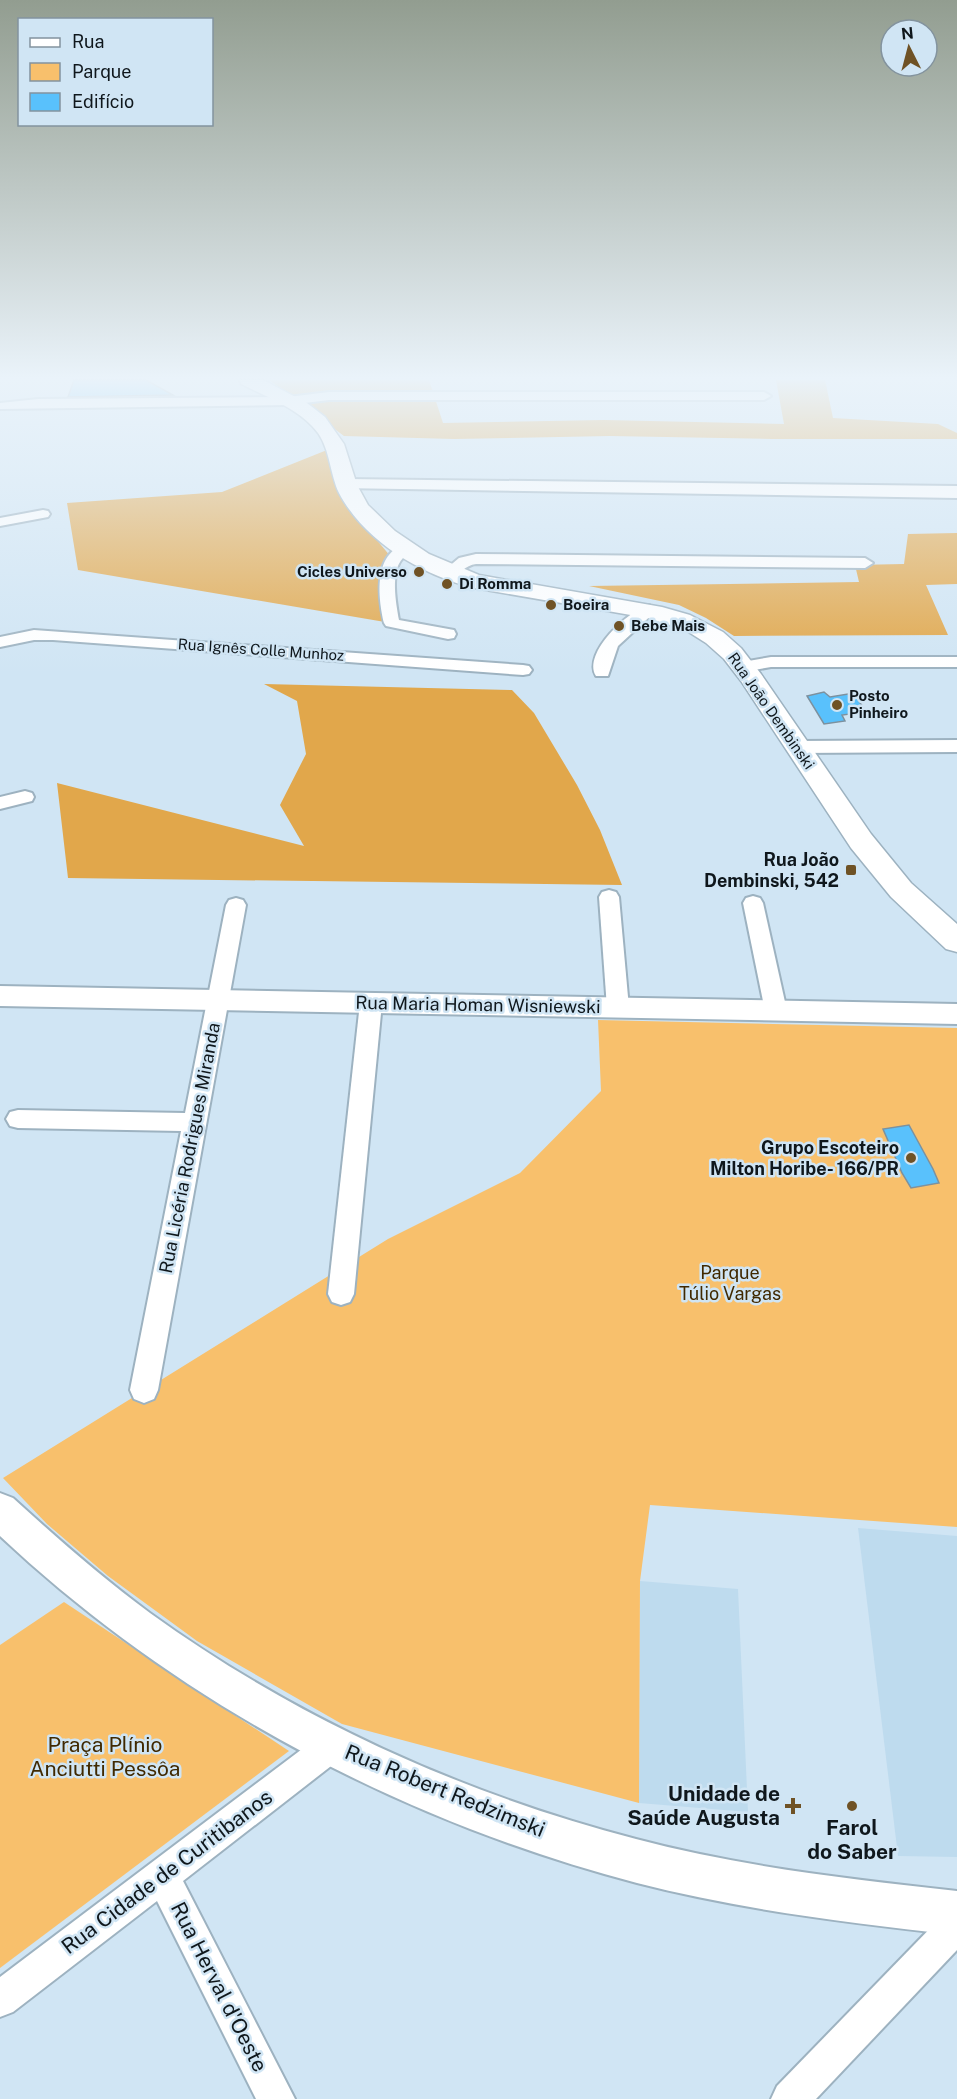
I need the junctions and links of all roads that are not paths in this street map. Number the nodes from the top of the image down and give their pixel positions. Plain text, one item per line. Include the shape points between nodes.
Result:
1 (344, 478) edge
2 (346, 484) junction
3 (957, 492) edge
4 (43, 514) dead end
5 (0, 522) edge
6 (406, 549) junction
7 (865, 563) dead end
8 (449, 573) junction
9 (649, 610) junction
10 (448, 634) dead end
11 (0, 642) edge
12 (957, 662) edge
13 (523, 670) dead end
14 (602, 672) dead end
15 (748, 673) junction
16 (957, 746) edge
17 (797, 747) junction
18 (25, 797) dead end
19 (0, 803) edge
20 (609, 897) dead end
21 (753, 903) dead end
22 (236, 905) dead end
23 (957, 941) edge
24 (0, 996) edge
25 (218, 1000) junction
26 (371, 1003) junction
27 (618, 1008) junction
28 (776, 1011) junction
29 (957, 1014) edge
30 (18, 1119) dead end
31 (196, 1122) junction
32 (341, 1294) dead end
33 (144, 1390) dead end
34 (0, 1511) edge
35 (333, 1745) junction
36 (162, 1875) junction
37 (957, 1913) edge
38 (957, 1925) edge
39 (0, 1999) edge
40 (276, 2099) edge
41 (790, 2099) edge

1 - 2 main road, Rua João Dembinski
2 - 3 street
2 - 6 main road, Rua João Dembinski via 369,519
4 - 5 street
6 - 8 main road, Rua João Dembinski
6 - 10 street via 391,566 387,602 392,623
7 - 8 street via 476,559 464,561
8 - 9 main road, Rua João Dembinski via 488,584
9 - 14 street via 616,636 601,659
9 - 15 main road, Rua João Dembinski via 709,633 734,654
11 - 13 street, Rua Ignês Colle Munhoz via 53,635
12 - 15 street via 801,664 782,675
15 - 17 main road, Rua João Dembinski
16 - 17 street
17 - 23 main road, Rua João Dembinski via 879,865
18 - 19 street
20 - 27 street
21 - 28 street
22 - 25 street, Rua Licéria Rodrigues Miranda
24 - 25 street, Rua Maria Homan Wisniewski
25 - 26 street, Rua Maria Homan Wisniewski
25 - 31 street, Rua Licéria Rodrigues Miranda
26 - 27 street, Rua Maria Homan Wisniewski
26 - 32 street
27 - 28 street, Rua Maria Homan Wisniewski
28 - 29 street, Rua Maria Homan Wisniewski
30 - 31 street
31 - 33 street, Rua Licéria Rodrigues Miranda
34 - 35 street, Rua Robert Redzimski via 67,1572 153,1637 247,1698
35 - 36 street, Rua Cidade de Curitibanos
35 - 37 street, Rua Robert Redzimski via 471,1807 637,1861 815,1895
36 - 39 street, Rua Cidade de Curitibanos
36 - 40 street, Rua Herval d'Oeste
38 - 41 street

